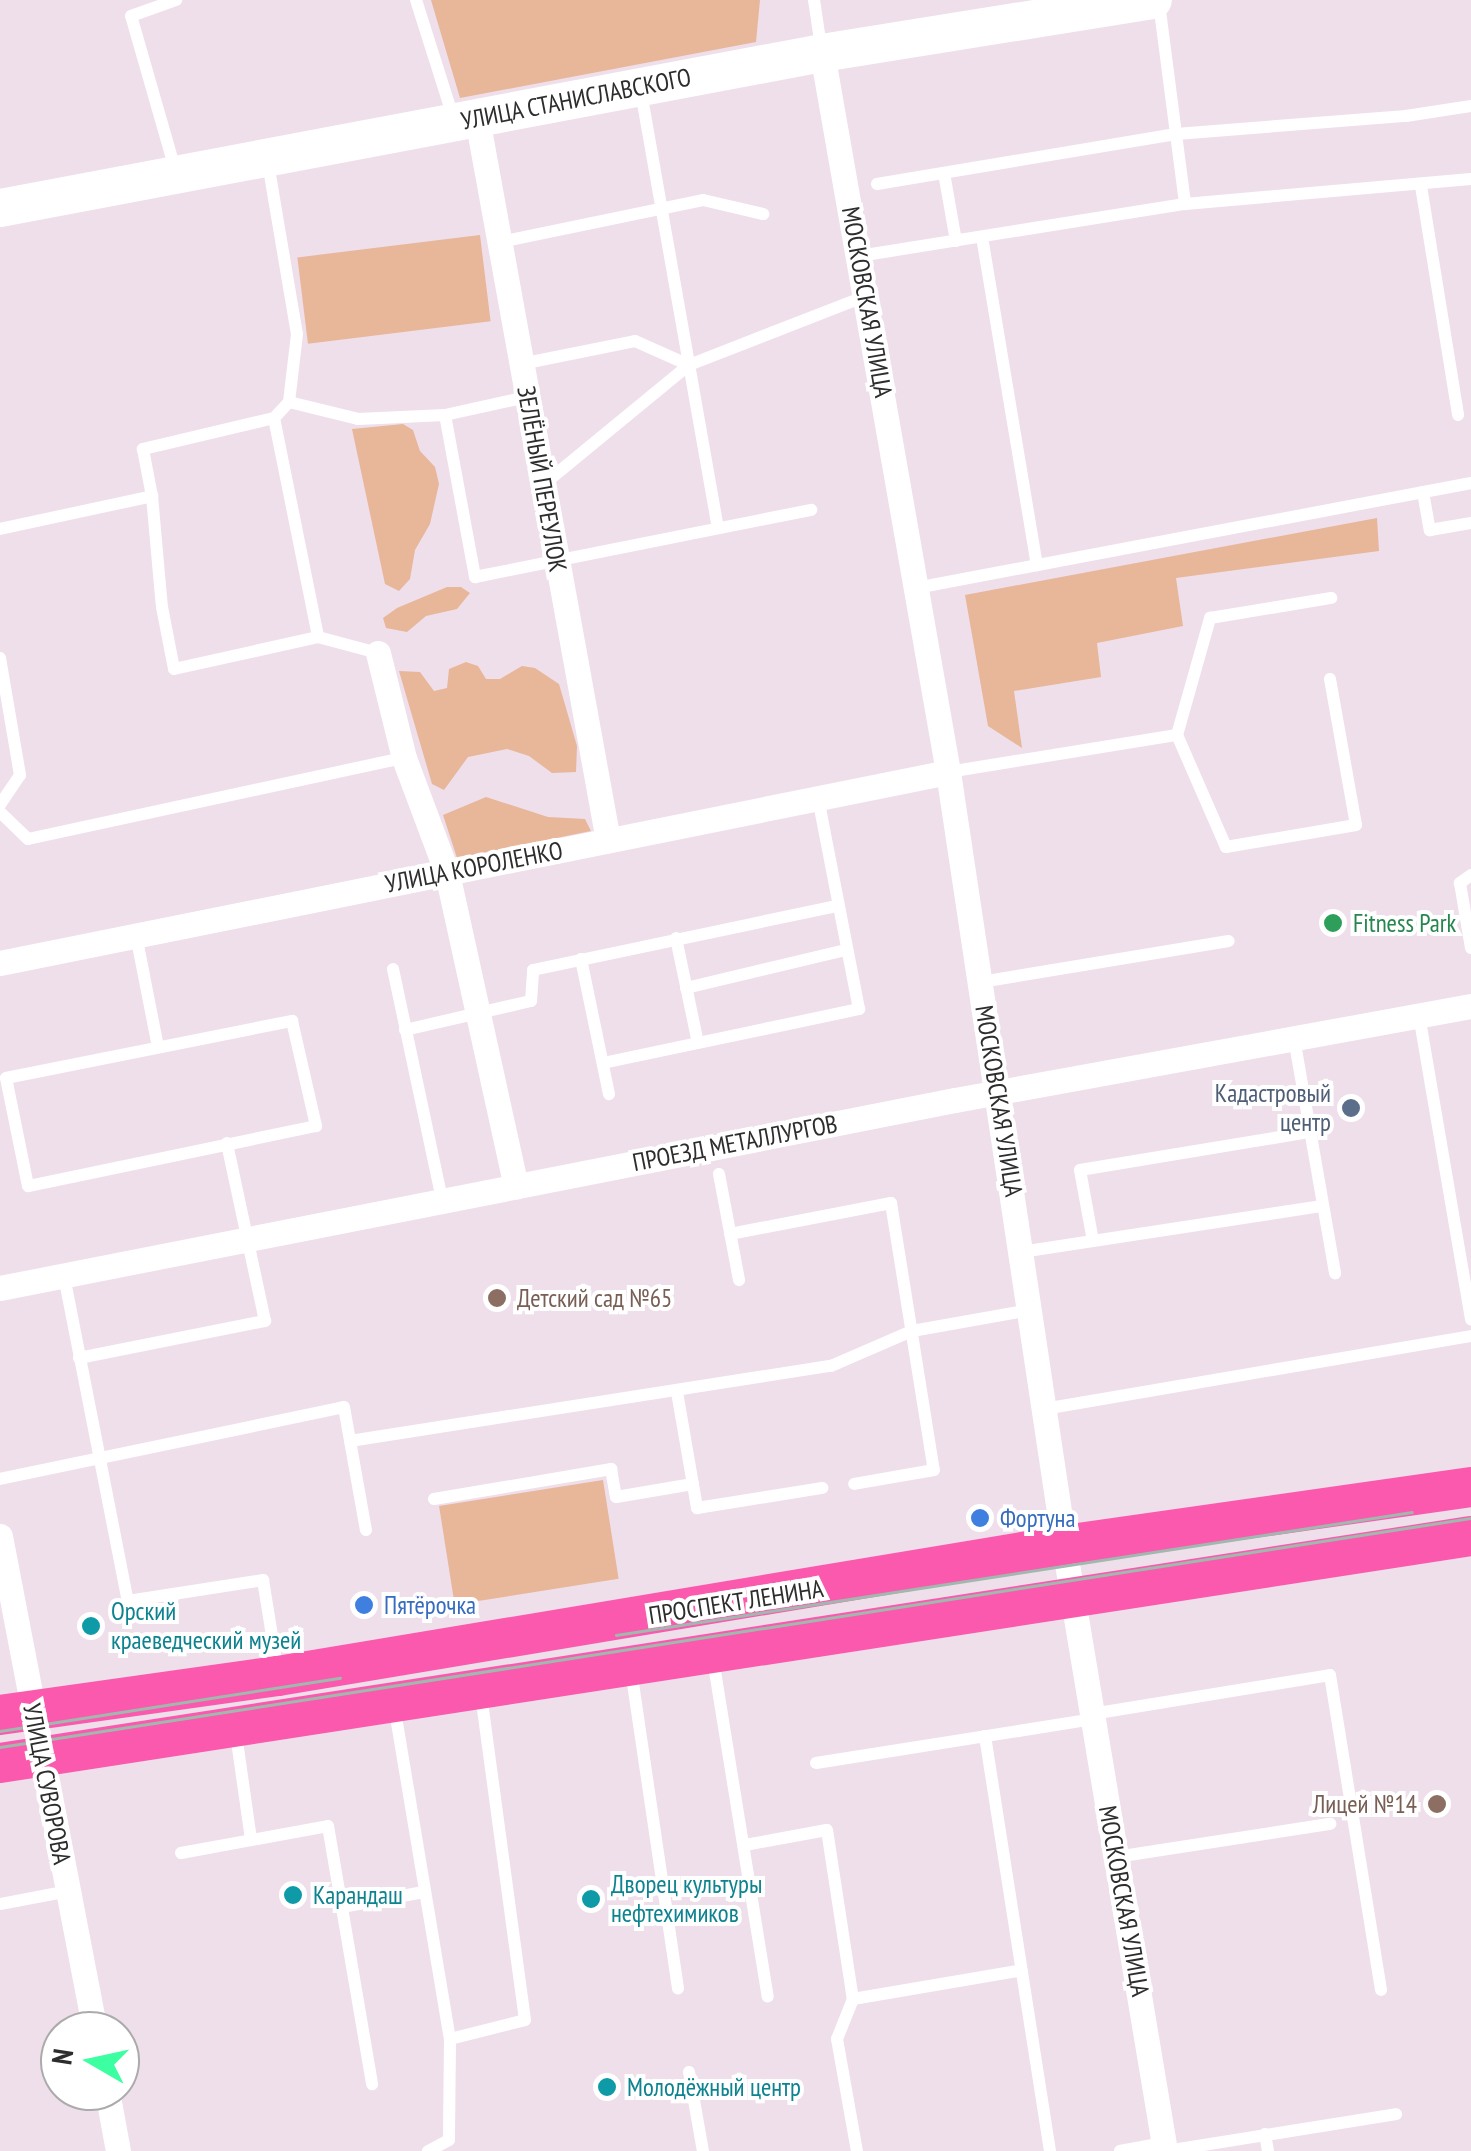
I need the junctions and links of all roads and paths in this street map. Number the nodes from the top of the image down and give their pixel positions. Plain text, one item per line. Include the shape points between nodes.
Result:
1 (176, 0) edge
2 (416, 0) edge
3 (814, 0) edge
4 (1156, 0) edge
5 (822, 53) junction
6 (640, 86) junction
7 (1471, 106) edge
8 (466, 120) junction
9 (1176, 134) junction
10 (267, 158) junction
11 (944, 172) junction
12 (177, 175) junction
13 (1471, 179) edge
14 (877, 184) dead end
15 (1421, 186) junction
16 (1185, 204) junction
17 (0, 208) edge
18 (662, 208) junction
19 (763, 214) dead end
20 (982, 237) junction
21 (956, 241) junction
22 (500, 242) junction
23 (859, 256) junction
24 (866, 296) junction
25 (522, 364) junction
26 (690, 365) junction
27 (528, 397) junction
28 (289, 402) junction
29 (445, 415) junction
30 (1458, 416) dead end
31 (274, 418) junction
32 (1471, 484) edge
33 (543, 485) junction
34 (1424, 492) junction
35 (152, 496) junction
36 (811, 510) dead end
37 (1471, 523) edge
38 (718, 527) junction
39 (0, 529) edge
40 (557, 561) junction
41 (1036, 566) junction
42 (916, 588) junction
43 (1331, 598) dead end
44 (318, 638) junction
45 (378, 653) joint
46 (0, 658) edge
47 (1330, 679) dead end
48 (2, 686) edge
49 (1177, 735) junction
50 (404, 758) junction
51 (948, 772) junction
52 (818, 798) junction
53 (0, 808) edge
54 (608, 840) junction
55 (447, 873) junction
56 (1471, 875) edge
57 (837, 906) junction
58 (136, 935) junction
59 (676, 938) junction
60 (1228, 941) dead end
61 (1471, 948) edge
62 (845, 950) junction
63 (581, 960) junction
64 (0, 963) edge
65 (393, 969) dead end
66 (980, 982) junction
67 (686, 988) junction
68 (1471, 1006) edge
69 (478, 1013) junction
70 (1420, 1015) junction
71 (405, 1030) junction
72 (1294, 1038) junction
73 (698, 1043) junction
74 (158, 1048) junction
75 (603, 1063) junction
76 (998, 1092) junction
77 (609, 1094) dead end
78 (1310, 1132) junction
79 (227, 1143) junction
80 (719, 1174) dead end
81 (516, 1186) junction
82 (442, 1200) junction
83 (1323, 1206) junction
84 (730, 1234) junction
85 (247, 1239) junction
86 (1092, 1242) junction
87 (1021, 1252) junction
88 (1335, 1274) dead end
89 (64, 1276) junction
90 (739, 1280) dead end
91 (0, 1288) edge
92 (1030, 1310) junction
93 (1471, 1320) edge
94 (912, 1331) junction
95 (1471, 1336) edge
96 (79, 1358) junction
97 (678, 1392) junction
98 (1044, 1409) junction
99 (350, 1442) junction
100 (100, 1458) junction
101 (0, 1479) edge
102 (693, 1484) junction
103 (854, 1484) dead end
104 (1471, 1487) edge
105 (822, 1488) dead end
106 (434, 1498) dead end
107 (366, 1530) dead end
108 (0, 1536) edge
109 (1471, 1536) edge
110 (1064, 1545) junction
111 (1073, 1600) junction
112 (705, 1607) junction
113 (623, 1620) junction
114 (472, 1644) junction
115 (712, 1652) junction
116 (388, 1658) junction
117 (630, 1667) junction
118 (278, 1676) junction
119 (229, 1682) junction
120 (480, 1690) junction
121 (394, 1705) junction
122 (16, 1712) edge
123 (1092, 1716) junction
124 (286, 1720) junction
125 (236, 1727) junction
126 (985, 1736) junction
127 (42, 1756) junction
128 (0, 1763) edge
129 (816, 1763) dead end
130 (1330, 1824) dead end
131 (251, 1840) junction
132 (745, 1845) junction
133 (181, 1853) dead end
134 (1116, 1858) junction
135 (69, 1892) junction
136 (424, 1892) junction
137 (0, 1904) edge
138 (342, 1907) junction
139 (1022, 1970) junction
140 (678, 1989) dead end
141 (1381, 1990) dead end
142 (768, 1997) dead end
143 (853, 1998) junction
144 (92, 2011) edge
145 (450, 2039) junction
146 (689, 2072) dead end
147 (372, 2084) dead end
148 (111, 2111) edge
149 (1396, 2114) dead end
150 (1265, 2134) junction
151 (451, 2146) edge
152 (1165, 2148) edge
153 (118, 2151) edge
154 (428, 2151) edge
155 (703, 2151) edge
156 (857, 2151) edge
157 (1050, 2151) edge
158 (1120, 2151) edge
159 (1268, 2151) edge

1 - 12 lane via 131,16
2 - 8 lane
3 - 5 lane
4 - 5 main road, УЛИЦА СТАНИСЛАВСКОГО
4 - 9 lane
5 - 6 main road, УЛИЦА СТАНИСЛАВСКОГО
5 - 23 street, МОСКОВСКАЯ УЛИЦА
6 - 8 main road, УЛИЦА СТАНИСЛАВСКОГО
6 - 18 lane
7 - 9 lane
8 - 10 main road, УЛИЦА СТАНИСЛАВСКОГО
8 - 22 street, ЗЕЛЁНЫЙ ПЕРЕУЛОК
9 - 11 lane
9 - 16 lane
10 - 12 main road, УЛИЦА СТАНИСЛАВСКОГО
10 - 28 lane via 298,334
11 - 14 lane
11 - 21 lane
12 - 17 main road, УЛИЦА СТАНИСЛАВСКОГО
13 - 15 lane
15 - 16 lane
15 - 30 lane
16 - 20 lane
18 - 19 lane via 704,200
18 - 22 lane
18 - 26 lane
20 - 21 lane
20 - 41 lane
21 - 23 lane
22 - 25 street, ЗЕЛЁНЫЙ ПЕРЕУЛОК
23 - 24 street, МОСКОВСКАЯ УЛИЦА
24 - 26 lane
24 - 42 street, МОСКОВСКАЯ УЛИЦА
25 - 26 lane via 635,341
25 - 27 street, ЗЕЛЁНЫЙ ПЕРЕУЛОК
26 - 33 lane
26 - 38 lane
27 - 29 lane
27 - 33 street, ЗЕЛЁНЫЙ ПЕРЕУЛОК
28 - 29 lane via 358,419
28 - 31 lane
29 - 40 lane via 475,577
31 - 35 lane via 143,449
31 - 44 lane
32 - 34 lane
33 - 40 street, ЗЕЛЁНЫЙ ПЕРЕУЛОК
34 - 37 lane via 1430,530
34 - 41 lane
35 - 39 lane
35 - 44 lane via 174,668
36 - 38 lane
38 - 40 lane
40 - 54 street, ЗЕЛЁНЫЙ ПЕРЕУЛОК
41 - 42 lane
42 - 51 street, МОСКОВСКАЯ УЛИЦА
43 - 49 lane via 1210,618
44 - 45 lane
45 - 50 street
46 - 48 lane
47 - 49 lane via 1356,825 1226,847
48 - 53 lane via 20,775
49 - 51 lane
50 - 53 lane via 28,839
50 - 55 street
51 - 52 street, УЛИЦА КОРОЛЕНКО
51 - 66 street, МОСКОВСКАЯ УЛИЦА
52 - 54 street, УЛИЦА КОРОЛЕНКО
52 - 57 lane
54 - 55 street, УЛИЦА КОРОЛЕНКО
55 - 58 street, УЛИЦА КОРОЛЕНКО
55 - 69 street
56 - 61 lane via 1460,883
57 - 59 lane
57 - 62 lane
58 - 64 street, УЛИЦА КОРОЛЕНКО
58 - 74 lane
59 - 63 lane
59 - 67 lane
60 - 66 lane
62 - 67 lane
62 - 73 lane via 858,1009
63 - 69 lane via 533,970 532,1001
63 - 75 lane
65 - 71 lane
66 - 76 street, МОСКОВСКАЯ УЛИЦА
67 - 73 lane
68 - 70 street, ПРОЕЗД МЕТАЛЛУРГОВ
69 - 71 lane
69 - 81 street
70 - 72 street, ПРОЕЗД МЕТАЛЛУРГОВ
70 - 93 lane
71 - 82 lane
72 - 76 street, ПРОЕЗД МЕТАЛЛУРГОВ
72 - 78 lane
73 - 75 lane
74 - 79 lane via 292,1021 316,1126
74 - 79 lane via 6,1078 28,1186
75 - 77 lane
76 - 81 street, ПРОЕЗД МЕТАЛЛУРГОВ
76 - 87 street, МОСКОВСКАЯ УЛИЦА
78 - 83 lane
78 - 86 lane via 1080,1170
79 - 85 lane
80 - 84 lane
81 - 82 street, ПРОЕЗД МЕТАЛЛУРГОВ
82 - 85 street, ПРОЕЗД МЕТАЛЛУРГОВ
83 - 86 lane
83 - 88 lane
84 - 90 lane
84 - 94 lane via 890,1203
85 - 89 street, ПРОЕЗД МЕТАЛЛУРГОВ
85 - 96 lane via 264,1321
86 - 87 lane
87 - 92 street, МОСКОВСКАЯ УЛИЦА
89 - 91 street, ПРОЕЗД МЕТАЛЛУРГОВ
89 - 96 lane
92 - 94 lane
92 - 98 street, МОСКОВСКАЯ УЛИЦА
94 - 97 lane via 831,1366
94 - 103 lane via 934,1470
95 - 98 lane
96 - 100 lane
97 - 99 lane
97 - 102 lane
98 - 110 street, МОСКОВСКАЯ УЛИЦА
99 - 100 lane via 344,1407
99 - 107 lane
100 - 101 lane
100 - 118 lane via 128,1601 264,1580
102 - 105 lane via 698,1508
102 - 106 lane via 616,1497 611,1469
104 - 110 main road, ПРОСПЕКТ ЛЕНИНА
108 - 122 street, УЛИЦА СУВОРОВА
109 - 111 main road, ПРОСПЕКТ ЛЕНИНА
110 - 111 street, МОСКОВСКАЯ УЛИЦА
110 - 112 main road, ПРОСПЕКТ ЛЕНИНА
111 - 115 main road, ПРОСПЕКТ ЛЕНИНА
111 - 123 street, МОСКОВСКАЯ УЛИЦА
112 - 113 main road, ПРОСПЕКТ ЛЕНИНА
112 - 115 street
113 - 114 main road, ПРОСПЕКТ ЛЕНИНА
113 - 117 street
114 - 116 main road, ПРОСПЕКТ ЛЕНИНА
114 - 120 street
115 - 117 main road, ПРОСПЕКТ ЛЕНИНА
115 - 132 lane
116 - 118 main road, ПРОСПЕКТ ЛЕНИНА
116 - 121 street
117 - 120 main road, ПРОСПЕКТ ЛЕНИНА
117 - 140 lane
118 - 119 main road, ПРОСПЕКТ ЛЕНИНА
118 - 124 street
119 - 122 main road, ПРОСПЕКТ ЛЕНИНА
119 - 125 street
120 - 121 main road, ПРОСПЕКТ ЛЕНИНА
120 - 145 lane via 526,2020
121 - 124 main road, ПРОСПЕКТ ЛЕНИНА
121 - 136 lane
122 - 127 street, УЛИЦА СУВОРОВА
123 - 126 lane
123 - 134 street, МОСКОВСКАЯ УЛИЦА
123 - 141 lane via 1330,1675
124 - 125 main road, ПРОСПЕКТ ЛЕНИНА
125 - 127 main road, ПРОСПЕКТ ЛЕНИНА
125 - 131 lane
126 - 129 lane
126 - 139 lane
127 - 128 main road, ПРОСПЕКТ ЛЕНИНА
127 - 135 street, УЛИЦА СУВОРОВА
130 - 134 lane
131 - 133 lane
131 - 138 lane via 328,1826
132 - 142 lane
132 - 143 lane via 827,1830
134 - 152 street, МОСКОВСКАЯ УЛИЦА
135 - 137 lane
135 - 144 street, УЛИЦА СУВОРОВА
136 - 138 lane
136 - 145 lane
138 - 147 lane
139 - 143 lane
139 - 157 lane
143 - 156 lane via 837,2040
145 - 151 lane
146 - 155 lane
148 - 153 street
149 - 150 lane
150 - 152 lane
150 - 159 lane
151 - 154 lane
152 - 158 lane

